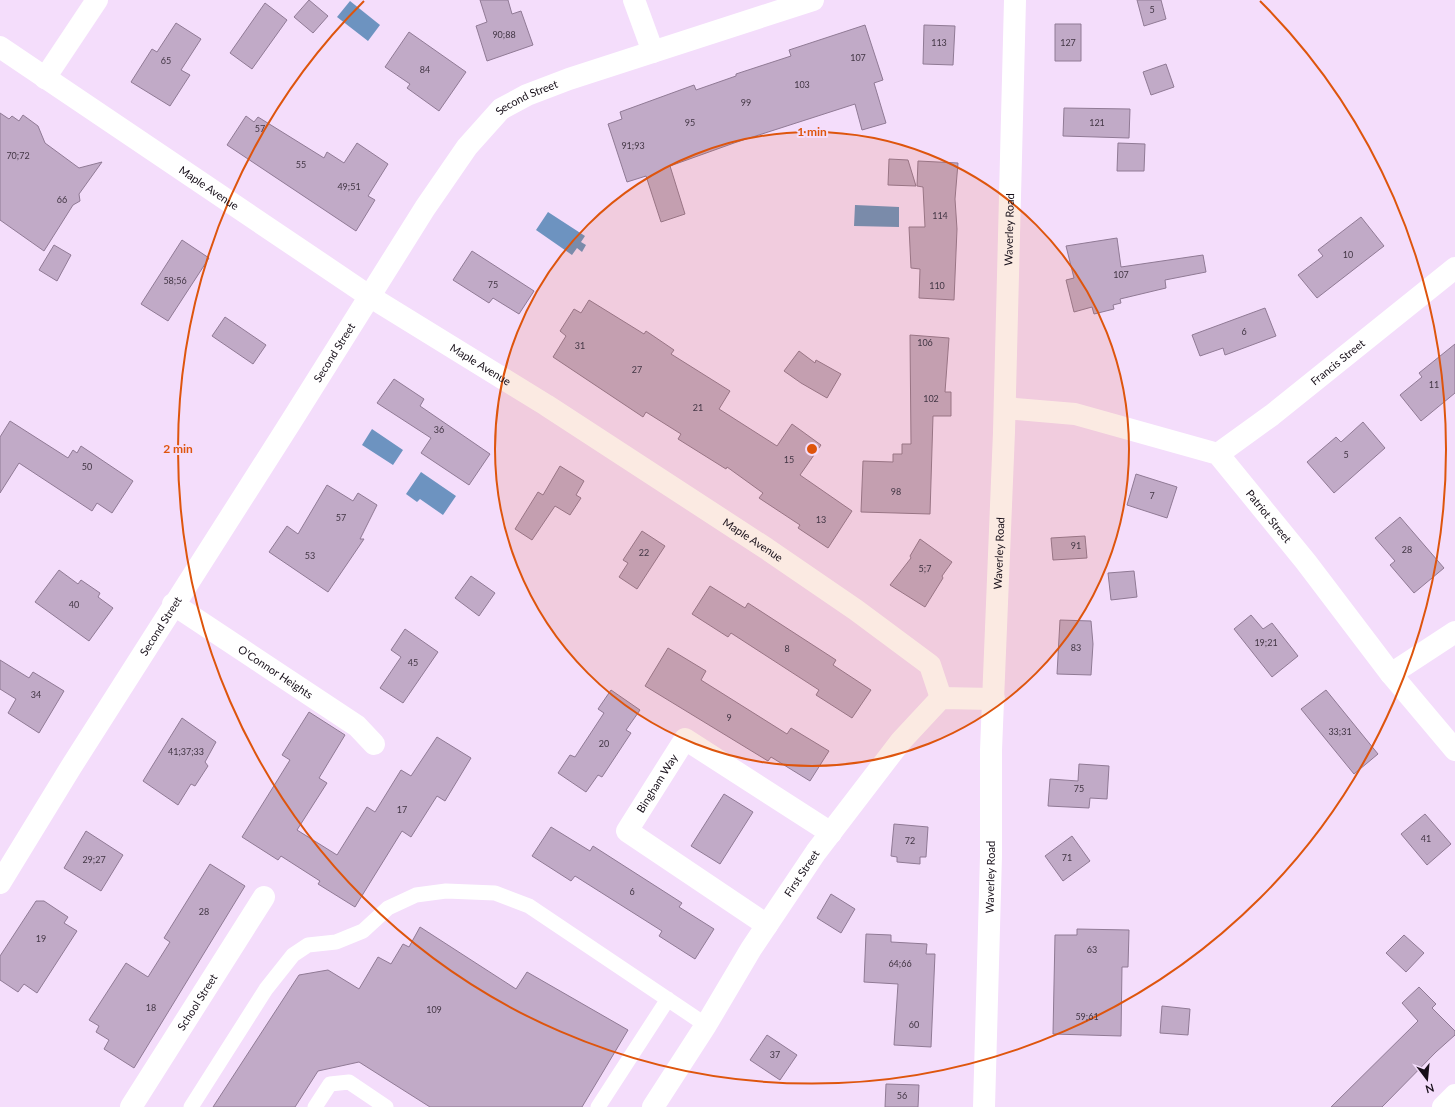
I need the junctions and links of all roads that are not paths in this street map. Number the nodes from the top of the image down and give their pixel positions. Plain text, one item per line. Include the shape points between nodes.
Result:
1 (97, 0) edge
2 (634, 0) edge
3 (812, 0) edge
4 (1015, 0) edge
5 (0, 47) edge
6 (653, 52) junction
7 (45, 78) junction
8 (1455, 268) edge
9 (369, 296) junction
10 (1005, 408) junction
11 (1218, 454) junction
12 (173, 604) junction
13 (1455, 632) edge
14 (1391, 674) junction
15 (941, 698) junction
16 (994, 699) junction
17 (374, 744) dead end
18 (1455, 750) edge
19 (831, 833) junction
20 (0, 883) edge
21 (264, 897) dead end
22 (767, 925) junction
23 (668, 999) junction
24 (706, 1025) junction
25 (1455, 1095) edge
26 (131, 1107) edge
27 (191, 1107) edge
28 (315, 1107) edge
29 (386, 1107) edge
30 (598, 1107) edge
31 (653, 1107) edge
32 (984, 1107) edge
33 (1444, 1107) edge

1 - 7 street
2 - 6 street
3 - 6 street, Second Street
4 - 10 street, Waverley Road
5 - 7 street, Maple Avenue
6 - 9 street, Second Street via 534,92 501,109 467,147 445,178
7 - 9 street, Maple Avenue
8 - 11 street, Francis Street via 1278,410
9 - 12 street, Second Street
9 - 15 street, Maple Avenue via 546,405 856,610 930,665
10 - 11 street via 1075,414
10 - 16 street, Waverley Road
11 - 14 street, Patriot Street via 1306,562
12 - 17 street, O'Connor Heights via 356,726
12 - 20 street, Second Street
13 - 14 street
14 - 18 street, Patriot Street
15 - 16 street
15 - 19 street, First Street via 901,741
16 - 32 street, Waverley Road
19 - 22 street, First Street
19 - 22 street, Bingham Way via 686,740 627,831
21 - 26 street, School Street
22 - 24 street, First Street
23 - 24 lane
23 - 27 lane via 529,906 494,893 446,891 416,895 388,908 363,931 336,942 308,945 293,956 266,989
23 - 30 lane
24 - 31 street, First Street
25 - 33 street
28 - 29 lane via 330,1084 349,1082

